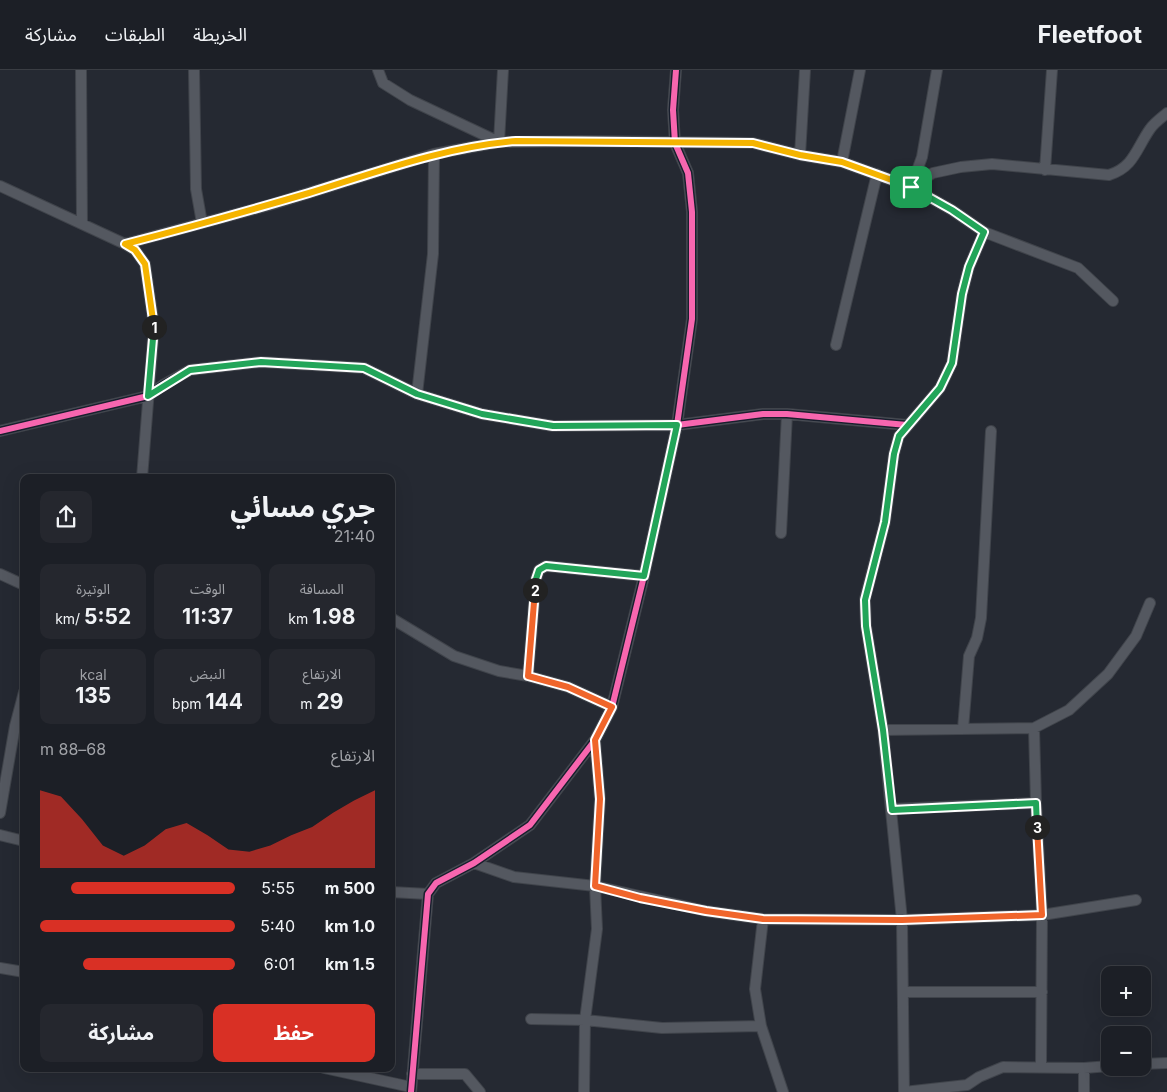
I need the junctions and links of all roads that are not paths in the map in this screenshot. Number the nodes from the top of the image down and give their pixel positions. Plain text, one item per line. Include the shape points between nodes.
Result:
1 (81, 70) edge
2 (194, 70) edge
3 (378, 70) edge
4 (503, 70) edge
5 (676, 70) edge
6 (805, 70) edge
7 (860, 70) edge
8 (937, 70) edge
9 (1052, 70) edge
10 (1167, 113) edge
11 (498, 142) junction
12 (675, 143) junction
13 (434, 154) junction
14 (800, 155) junction
15 (842, 162) junction
16 (1045, 170) junction
17 (877, 174) junction
18 (0, 186) edge
19 (911, 187) junction
20 (202, 223) junction
21 (82, 224) junction
22 (984, 232) junction
23 (125, 244) junction
24 (1113, 301) dead end
25 (836, 345) dead end
26 (417, 394) junction
27 (148, 396) junction
28 (787, 414) junction
29 (677, 425) junction
30 (907, 425) junction
31 (0, 431) edge
32 (991, 431) dead end
33 (142, 474) edge
34 (781, 533) dead end
35 (0, 574) edge
36 (644, 576) junction
37 (20, 583) edge
38 (1150, 603) dead end
39 (395, 620) edge
40 (528, 676) junction
41 (20, 707) edge
42 (612, 707) junction
43 (1034, 728) junction
44 (883, 730) junction
45 (963, 730) junction
46 (595, 740) junction
47 (1036, 803) junction
48 (892, 810) junction
49 (0, 814) edge
50 (0, 835) edge
51 (20, 840) edge
52 (474, 863) junction
53 (595, 886) junction
54 (395, 892) edge
55 (428, 894) junction
56 (1136, 900) dead end
57 (1042, 915) junction
58 (763, 919) junction
59 (902, 920) junction
60 (0, 968) edge
61 (20, 971) edge
62 (903, 992) junction
63 (1042, 992) junction
64 (531, 1019) dead end
65 (585, 1020) junction
66 (760, 1026) junction
67 (1167, 1063) edge
68 (1151, 1064) edge
69 (1041, 1067) junction
70 (1101, 1067) edge
71 (1084, 1068) junction
72 (340, 1072) edge
73 (412, 1074) junction
74 (411, 1090) edge
75 (480, 1092) edge
76 (584, 1092) edge
77 (783, 1092) edge
78 (904, 1092) edge
79 (1084, 1092) edge

1 - 21 street
2 - 20 street via 196,189
3 - 11 street via 383,83 410,100
4 - 11 street
5 - 12 street
6 - 14 street
7 - 15 street
8 - 19 street via 922,157
9 - 16 street
10 - 16 street via 1150,128 1135,157 1119,172 1109,175
11 - 12 street
11 - 13 street
12 - 14 street via 753,143
12 - 29 street via 688,172 692,222 692,319
13 - 20 street
13 - 26 street via 433,254
14 - 15 street
15 - 17 street
16 - 19 street via 992,164 961,166 933,173
17 - 19 street
17 - 25 street
18 - 21 street
19 - 22 street
20 - 23 street
21 - 23 street
22 - 24 street via 1078,268
22 - 30 street via 962,294 952,363 940,388
23 - 27 street via 135,250 145,264 150,292 154,326
26 - 27 street via 364,368 261,362 190,370
26 - 29 street via 482,414 553,426
27 - 31 street
27 - 33 street
28 - 29 street
28 - 30 street
28 - 34 street
29 - 36 street
30 - 44 street via 899,436 894,454 885,522 865,600 866,626
32 - 45 street via 981,618 969,656
35 - 37 street
36 - 40 street via 546,566 539,570
36 - 42 street
38 - 43 street via 1136,636 1108,674 1069,710
39 - 40 street via 454,656 499,671
40 - 42 street via 568,687
41 - 49 street
42 - 46 street
43 - 45 street
43 - 47 street
44 - 45 street
44 - 48 street
46 - 52 street via 530,825
46 - 53 street via 600,799
47 - 48 street
47 - 57 street
48 - 59 street
50 - 51 street
52 - 53 street via 514,877
52 - 55 street via 436,883
53 - 58 street via 706,911
53 - 65 street via 597,929
54 - 55 street
55 - 73 street
56 - 57 street
57 - 59 street
57 - 63 street
58 - 59 street
58 - 66 street via 755,989
59 - 62 street
60 - 61 street
62 - 63 street
62 - 78 street
63 - 69 street
64 - 65 street
65 - 66 street via 662,1028
65 - 76 street
66 - 77 street
67 - 68 street
69 - 71 street
69 - 78 street via 1003,1067 979,1076 967,1085
70 - 71 street
71 - 79 street
72 - 74 street
73 - 74 street
73 - 75 street via 465,1074

